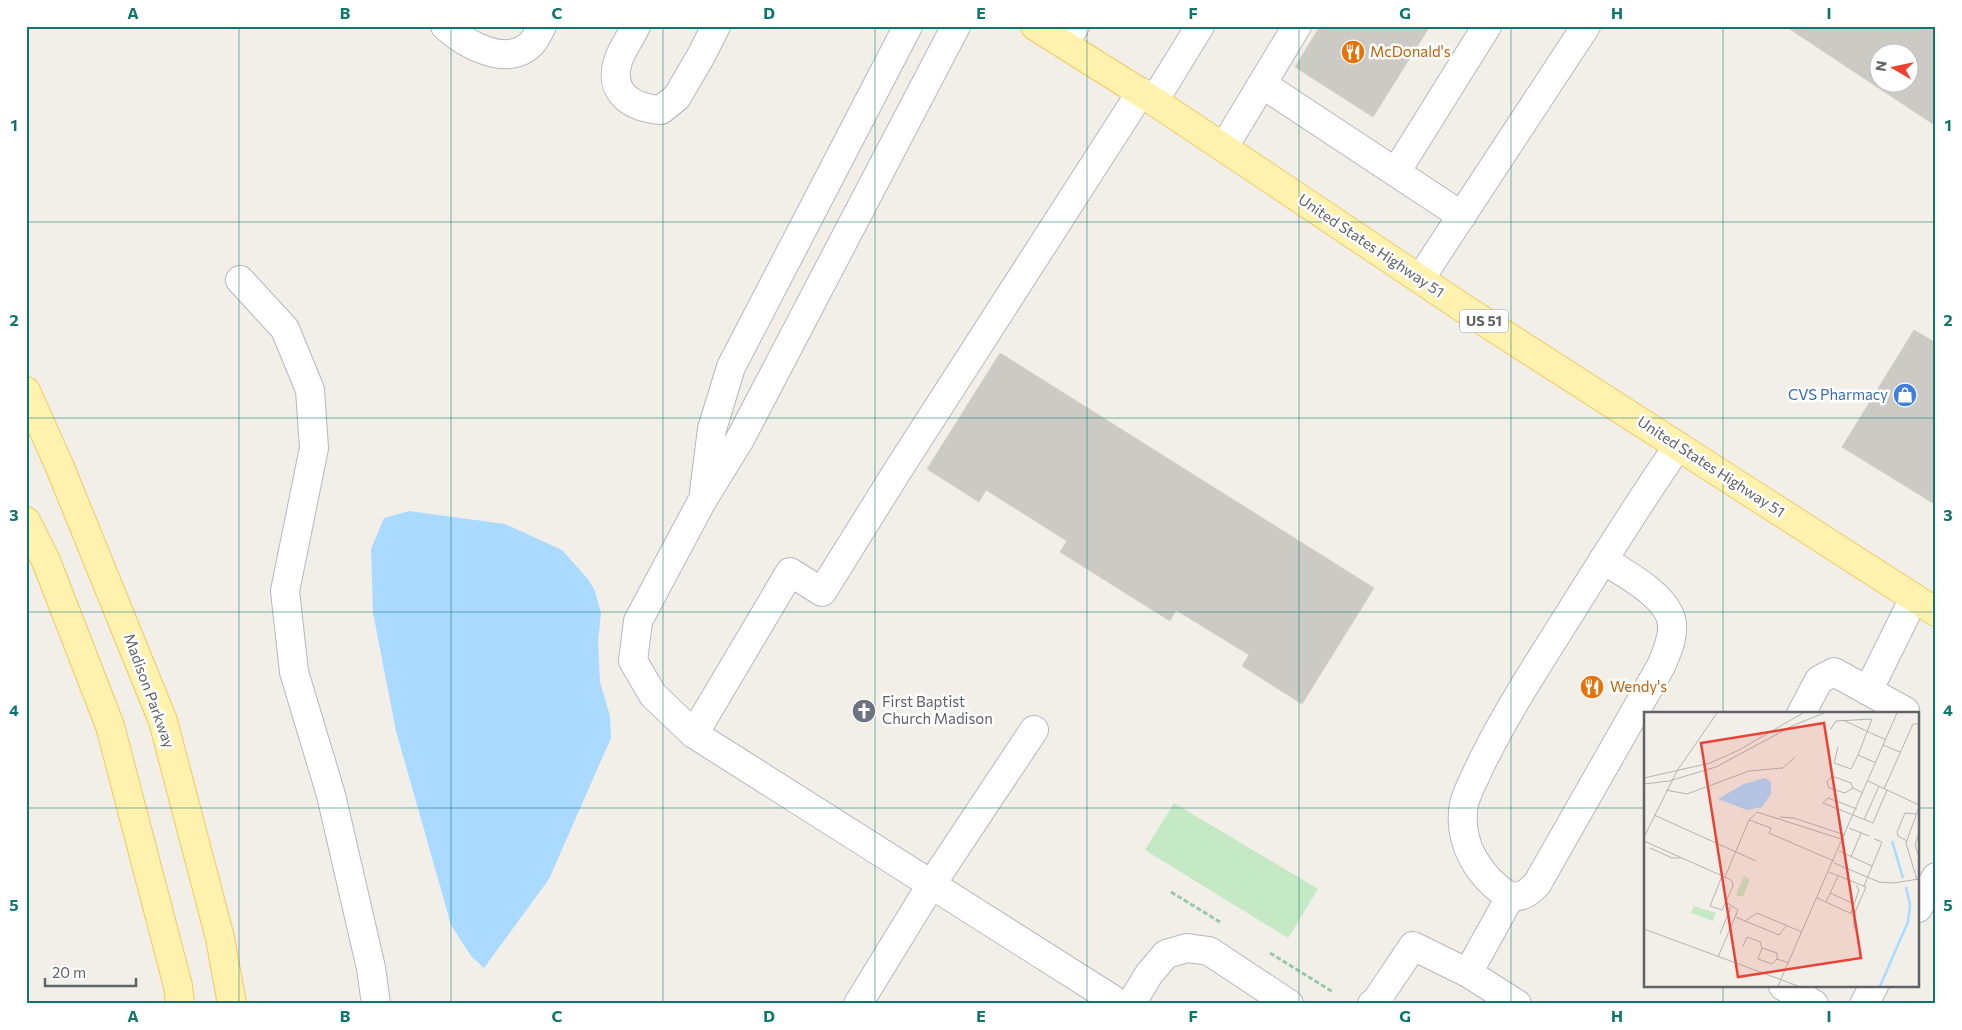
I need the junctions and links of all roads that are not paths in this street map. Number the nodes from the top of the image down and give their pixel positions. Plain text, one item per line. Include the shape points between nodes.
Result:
1 (445, 26) edge
2 (542, 26) edge
3 (636, 26) edge
4 (716, 26) edge
5 (908, 26) edge
6 (956, 26) edge
7 (1035, 26) edge
8 (1200, 26) edge
9 (1297, 26) edge
10 (1316, 26) edge
11 (1487, 26) edge
12 (1585, 27) edge
13 (1070, 35) edge
14 (1266, 78) junction
15 (1148, 97) junction
16 (1224, 147) junction
17 (1396, 172) junction
18 (1462, 216) junction
19 (1420, 279) junction
20 (240, 280) dead end
21 (26, 391) edge
22 (1678, 446) junction
23 (702, 501) junction
24 (26, 521) edge
25 (1603, 560) junction
26 (1925, 605) edge
27 (1868, 691) junction
28 (1802, 712) edge
29 (1905, 712) edge
30 (1034, 730) dead end
31 (694, 734) junction
32 (932, 884) junction
33 (1510, 897) junction
34 (1468, 973) junction
35 (1786, 988) edge
36 (1873, 988) edge
37 (1376, 1003) edge
38 (180, 1004) edge
39 (232, 1004) edge
40 (376, 1004) edge
41 (858, 1004) edge
42 (1120, 1004) edge
43 (1131, 1004) edge
44 (1289, 1004) edge
45 (1517, 1004) edge
46 (1814, 1004) edge
47 (1864, 1004) edge

1 - 2 street via 460,39 487,51 506,54 520,52 532,43
3 - 4 street via 618,60 616,82 622,94 634,104 660,110 677,97
5 - 23 street via 731,366 712,429
6 - 23 street via 739,441
7 - 13 main road, United States Highway 51 / US 51
8 - 15 street
9 - 14 street
10 - 14 street via 1288,73
11 - 17 street
12 - 18 street
13 - 15 main road, United States Highway 51 / US 51
14 - 16 street
14 - 17 street
15 - 16 main road, United States Highway 51 / US 51
15 - 31 street via 903,461 822,592 790,572
16 - 19 main road, United States Highway 51 / US 51
17 - 18 street
18 - 19 street
19 - 22 main road, United States Highway 51 / US 51
20 - 40 street via 285,329 310,390 314,448 285,591 294,672 331,795 371,968
21 - 39 main road, Madison Parkway via 163,721 220,938
22 - 25 street
22 - 26 main road, United States Highway 51 / US 51
23 - 31 street via 638,621 634,661 653,695
24 - 38 main road via 46,561 110,726
25 - 33 street via 1499,727 1467,794 1463,827 1472,858 1495,888
25 - 33 street via 1660,600 1673,627 1670,645 1662,666 1537,884 1528,894
26 - 27 street
27 - 28 street via 1834,672 1819,680
27 - 29 street
30 - 32 street
31 - 32 street
32 - 41 street
32 - 42 street
33 - 34 street
34 - 37 street via 1413,946
34 - 45 street
35 - 46 street
36 - 47 street
43 - 44 street via 1166,954 1187,948 1209,951

